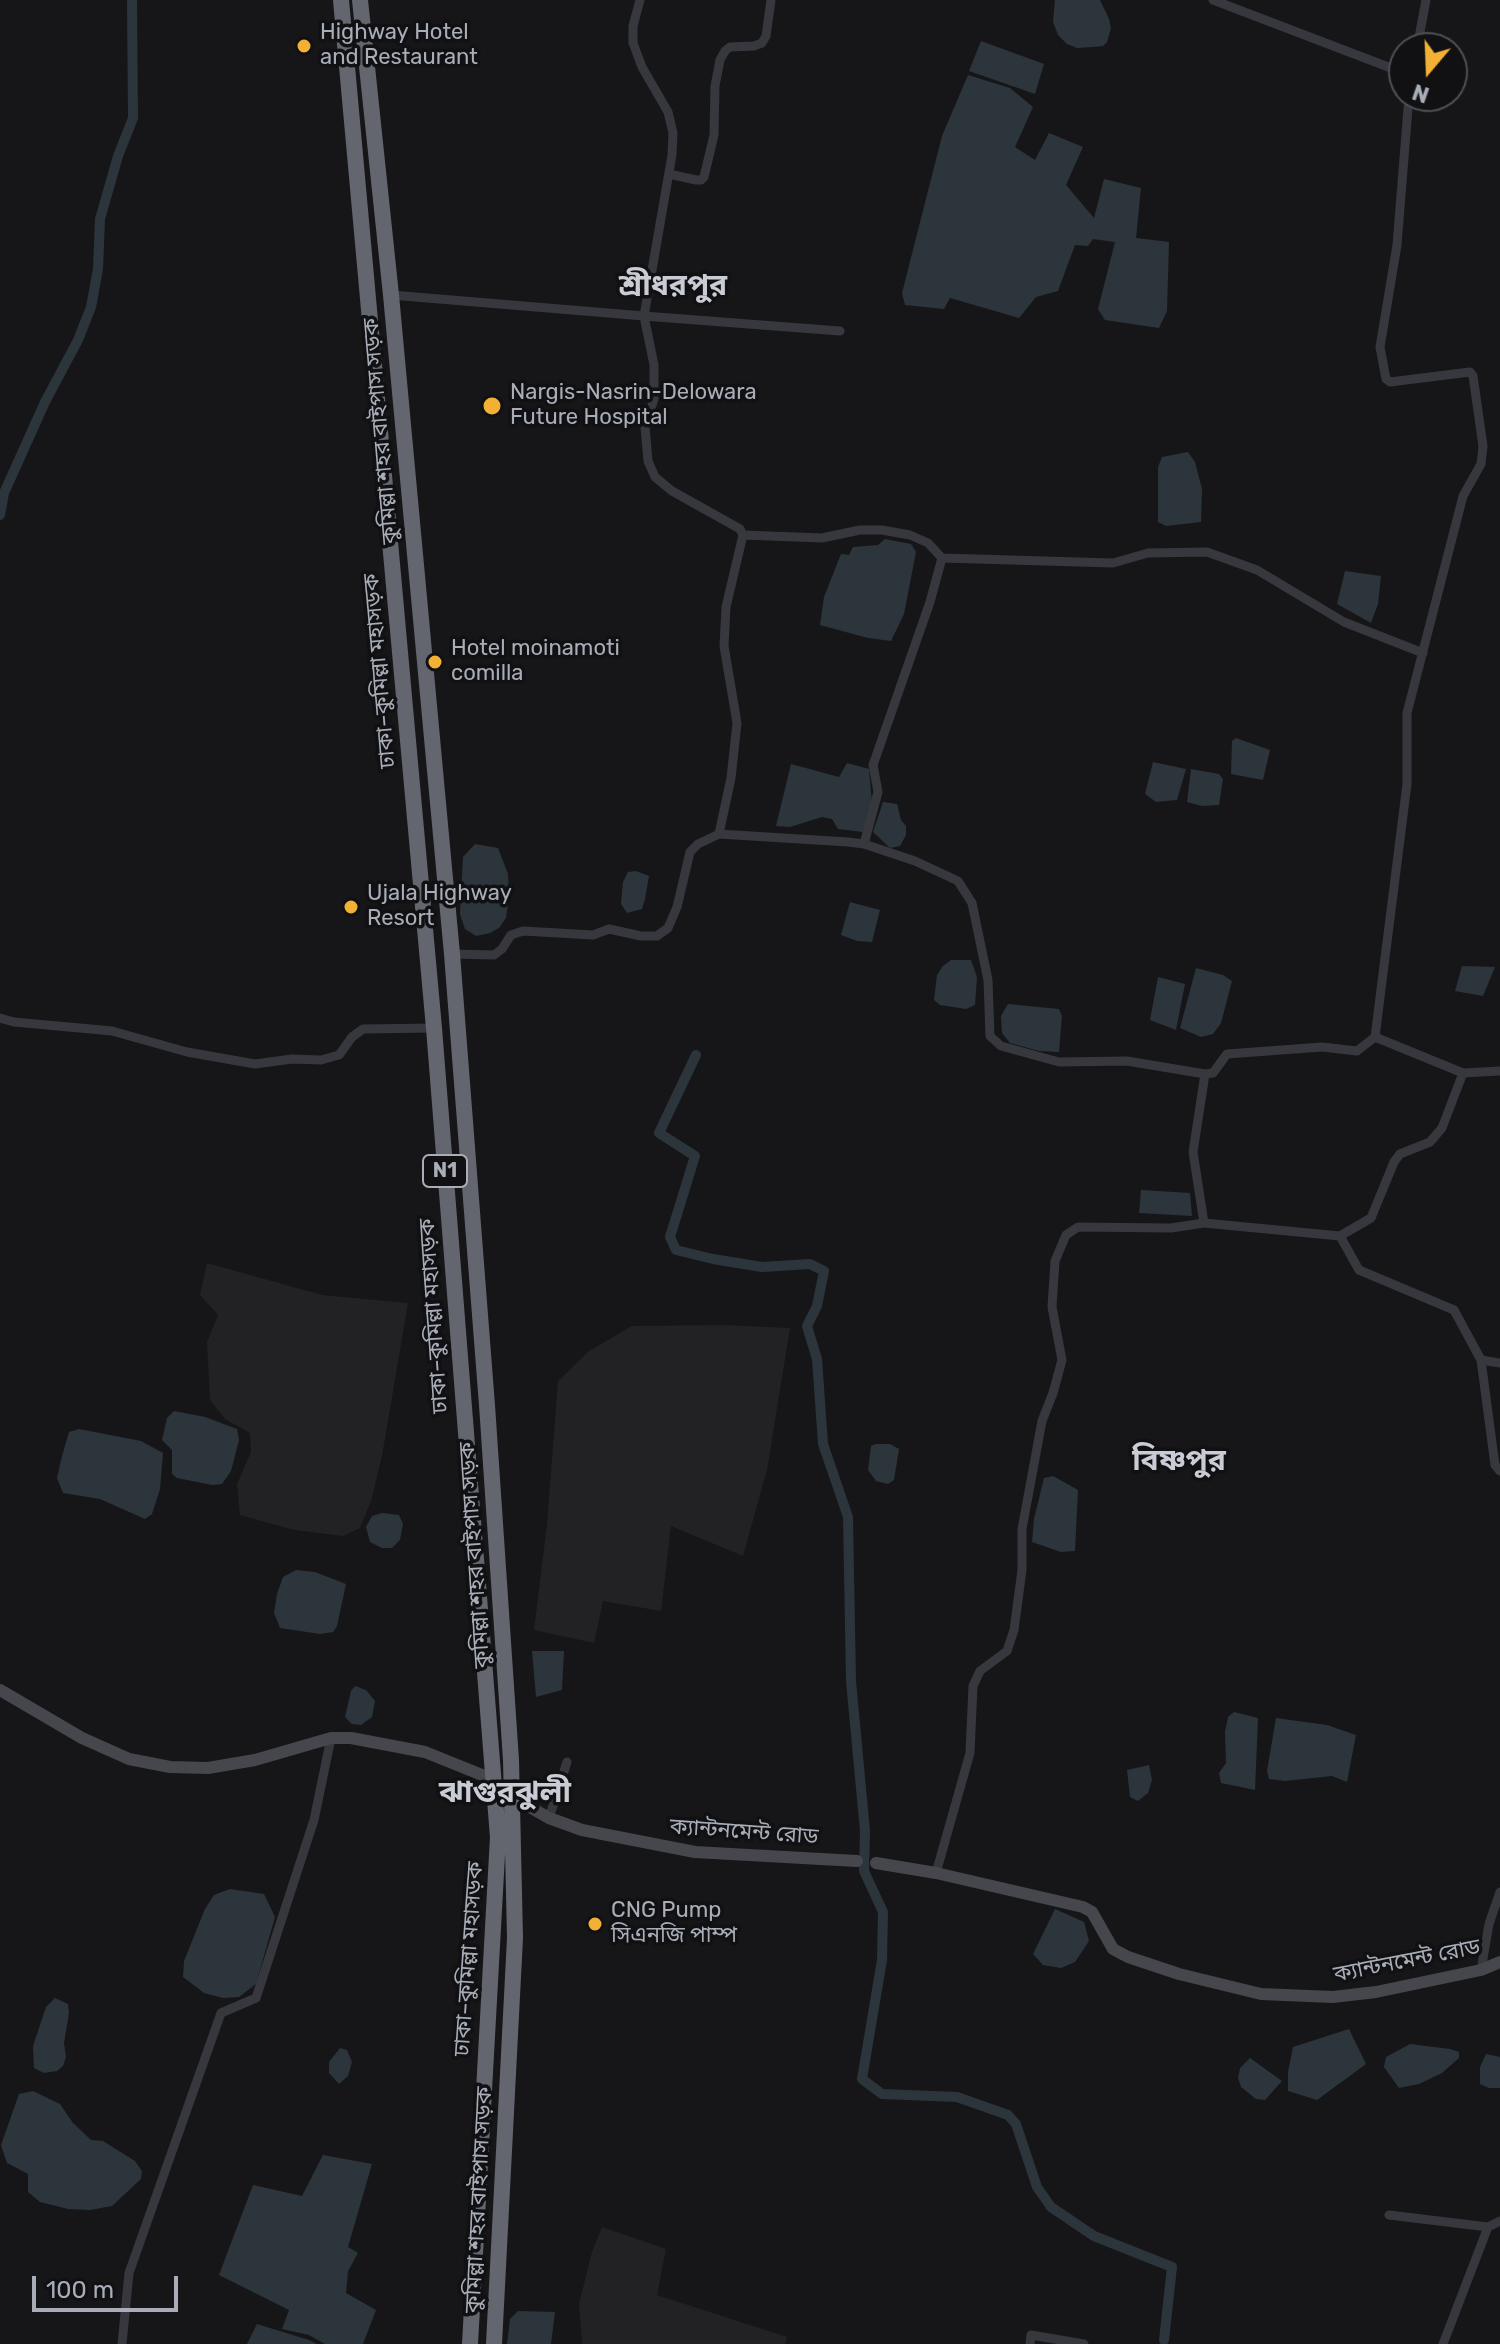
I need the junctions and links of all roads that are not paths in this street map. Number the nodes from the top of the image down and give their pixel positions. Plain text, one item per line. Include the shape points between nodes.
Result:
1 (341, 0) edge
2 (360, 0) edge
3 (640, 0) edge
4 (771, 0) edge
5 (1213, 0) edge
6 (1426, 0) edge
7 (1420, 32) edge
8 (1388, 67) edge
9 (1408, 112) edge
10 (669, 174) junction
11 (391, 295) junction
12 (644, 316) junction
13 (840, 331) dead end
14 (743, 535) junction
15 (942, 558) junction
16 (1423, 653) junction
17 (719, 834) junction
18 (864, 844) junction
19 (452, 954) junction
20 (0, 1018) edge
21 (434, 1028) junction
22 (1375, 1037) junction
23 (1500, 1071) edge
24 (1463, 1073) junction
25 (1205, 1074) junction
26 (1204, 1223) junction
27 (1340, 1236) junction
28 (1481, 1360) junction
29 (1500, 1363) edge
30 (1500, 1471) edge
31 (0, 1690) edge
32 (331, 1738) junction
33 (567, 1762) dead end
34 (492, 1779) junction
35 (512, 1797) junction
36 (549, 1818) junction
37 (857, 1861) dead end
38 (876, 1863) dead end
39 (936, 1873) junction
40 (1500, 1892) edge
41 (1500, 1962) edge
42 (1481, 1970) junction
43 (1389, 2215) dead end
44 (1500, 2221) edge
45 (1488, 2227) junction
46 (122, 2344) edge
47 (470, 2344) edge
48 (494, 2344) edge
49 (1030, 2344) edge
50 (1084, 2344) edge
51 (1443, 2344) edge

1 - 21 highway, ঢাকা–কুমিল্লা মহাসড়ক / N1
2 - 11 highway, কুমিল্লা শহর বাইপাস সড়ক / N1
3 - 10 street via 633,43 668,112 673,133
4 - 10 street via 762,43 730,47 720,60 714,135 704,177
5 - 8 street
6 - 7 street
9 - 16 street via 1397,245 1380,347 1386,379 1470,372 1483,446 1481,464 1463,496
10 - 12 street
11 - 12 street
11 - 19 highway, কুমিল্লা শহর বাইপাস সড়ক / N1
12 - 13 street
12 - 14 street via 654,365 654,399 645,427 655,477
14 - 15 street via 822,538 882,530 928,543
14 - 17 street via 726,607 724,646 737,723
15 - 16 street via 1113,563 1148,553 1207,552 1257,570 1344,622
15 - 18 street via 873,765 878,792
16 - 22 street via 1407,713 1407,784
17 - 18 street
17 - 19 street via 690,852 677,907 668,928 657,936 609,929 593,935 523,931 511,935 494,955
18 - 25 street via 958,881 972,903 988,980 990,1036 1001,1046 1059,1062 1127,1061
19 - 35 highway, কুমিল্লা শহর বাইপাস সড়ক / N1
20 - 21 street via 112,1031 255,1064 339,1055 363,1029
21 - 34 highway, ঢাকা–কুমিল্লা মহাসড়ক / N1
22 - 24 street
22 - 25 street via 1357,1051 1322,1047 1227,1054 1213,1073
23 - 24 street
24 - 27 street via 1442,1128 1430,1142 1400,1154 1371,1218
25 - 26 street via 1193,1152
26 - 27 street
26 - 39 street via 1078,1227 1060,1248 1052,1307 1062,1360 1042,1421 1022,1529 1014,1630 1007,1651 980,1671 973,1686 970,1753
27 - 28 street via 1359,1270 1454,1310
28 - 29 street
28 - 30 street
31 - 32 main road, ক্যান্টনমেন্ট রোড via 82,1738 129,1759 170,1767 208,1768 255,1760
32 - 34 main road, ক্যান্টনমেন্ট রোড via 425,1752
32 - 46 street via 314,1820 256,1998 221,2013 129,2273
33 - 36 street
34 - 35 main road, ক্যান্টনমেন্ট রোড
34 - 47 highway, ঢাকা–কুমিল্লা মহাসড়ক / N1 via 498,1837
35 - 36 main road, ক্যান্টনমেন্ট রোড
35 - 48 highway, কুমিল্লা শহর বাইপাস সড়ক / N1 via 515,1938
36 - 37 main road, ক্যান্টনমেন্ট রোড via 678,1850
38 - 39 main road, ক্যান্টনমেন্ট রোড
39 - 42 main road, ক্যান্টনমেন্ট রোড via 1083,1907 1099,1921 1113,1949 1128,1957 1261,1994 1362,1994
40 - 42 street
41 - 42 main road, ক্যান্টনমেন্ট রোড
43 - 45 street
44 - 45 street
45 - 51 street
49 - 50 street via 1031,2335

